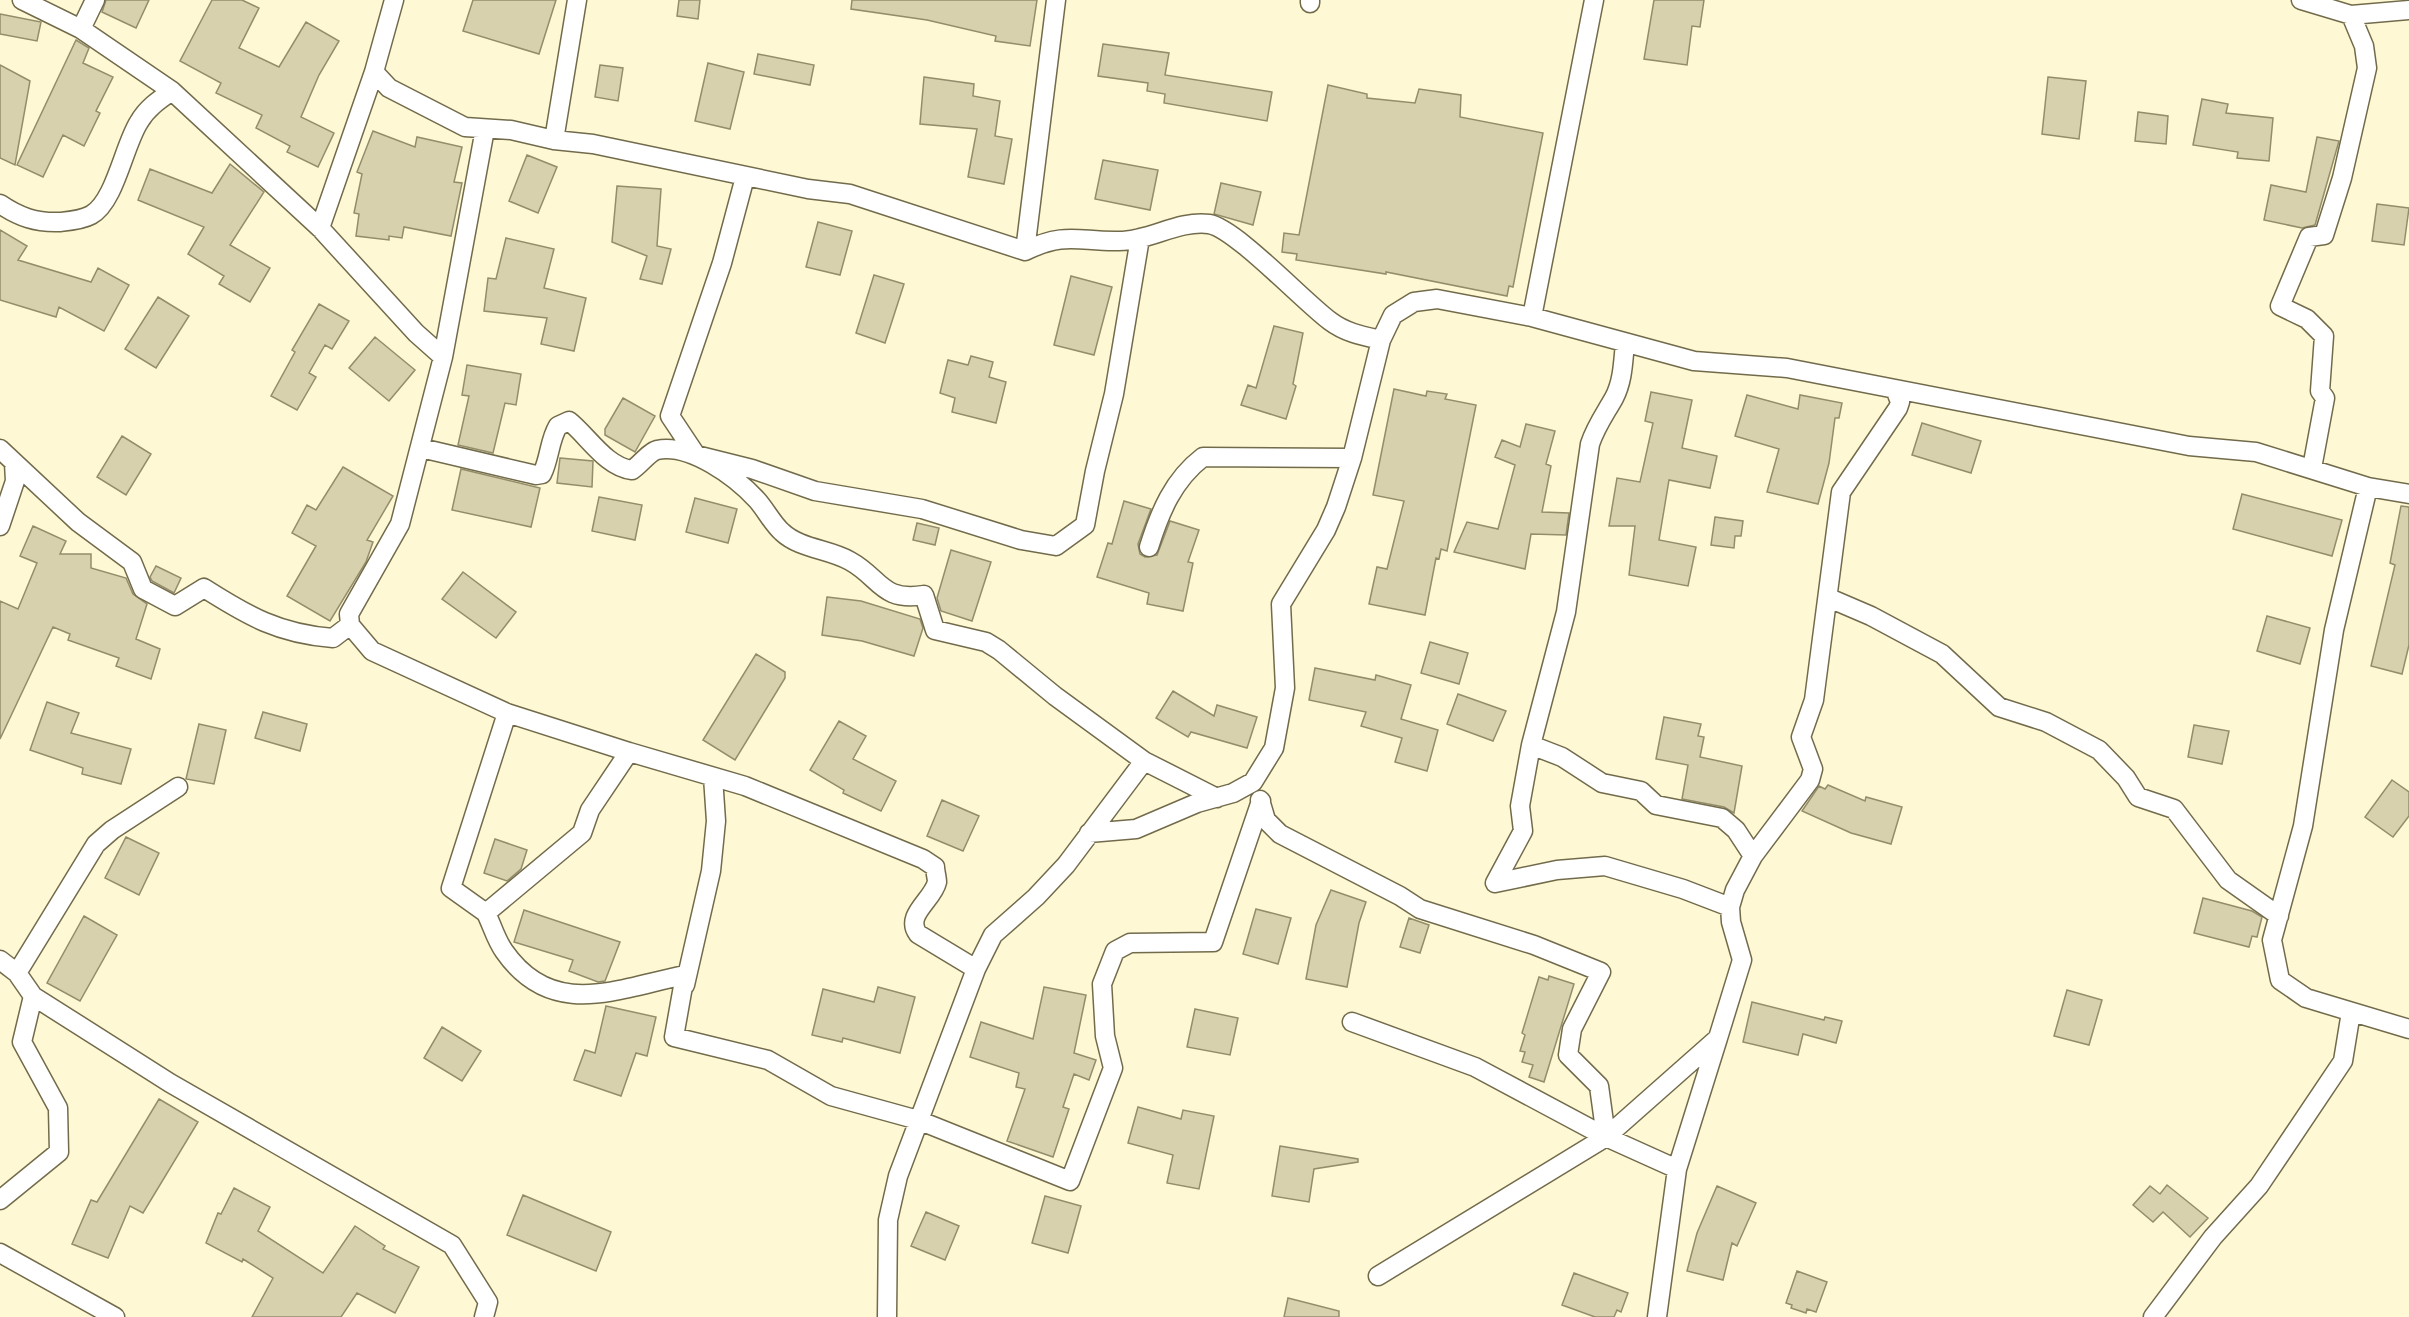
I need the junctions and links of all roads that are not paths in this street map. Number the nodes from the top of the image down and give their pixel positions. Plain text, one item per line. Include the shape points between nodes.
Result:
1 (22, 0) edge
2 (95, 0) edge
3 (394, 0) edge
4 (577, 0) edge
5 (1056, 0) edge
6 (1594, 0) edge
7 (2301, 0) edge
8 (2409, 10) edge
9 (2351, 15) junction
10 (81, 29) junction
11 (374, 72) junction
12 (172, 91) junction
13 (485, 129) junction
14 (554, 140) junction
15 (745, 177) junction
16 (0, 204) edge
17 (320, 228) junction
18 (1140, 238) junction
19 (1025, 251) junction
20 (1532, 317) junction
21 (1381, 340) junction
22 (1625, 343) junction
23 (443, 357) junction
24 (1895, 389) junction
25 (421, 448) junction
26 (0, 449) edge
27 (696, 455) junction
28 (1352, 458) junction
29 (14, 463) junction
30 (2312, 468) junction
31 (2368, 487) junction
32 (2409, 494) edge
33 (0, 526) edge
34 (1149, 547) dead end
35 (1829, 598) junction
36 (350, 625) junction
37 (507, 713) junction
38 (1531, 745) junction
39 (629, 752) junction
40 (1143, 761) junction
41 (713, 777) junction
42 (1253, 782) junction
43 (178, 788) dead end
44 (1217, 798) junction
45 (1261, 801) junction
46 (1089, 833) junction
47 (1753, 855) junction
48 (1730, 907) junction
49 (486, 913) junction
50 (2279, 916) junction
51 (0, 960) edge
52 (975, 969) junction
53 (17, 973) junction
54 (33, 996) junction
55 (2351, 1012) junction
56 (1352, 1022) dead end
57 (2409, 1029) edge
58 (674, 1037) junction
59 (1718, 1038) junction
60 (918, 1120) junction
61 (1606, 1137) junction
62 (1677, 1169) junction
63 (0, 1200) edge
64 (0, 1253) edge
65 (1378, 1276) dead end
66 (115, 1317) edge
67 (484, 1317) edge
68 (887, 1317) edge
69 (1657, 1317) edge
70 (2153, 1317) edge

1 - 10 street
2 - 10 street
3 - 11 street
4 - 14 street
5 - 19 street
6 - 20 street
7 - 9 street
8 - 9 street
9 - 30 street via 2364,46 2367,68 2342,178 2324,235 2309,237 2280,306 2307,319 2324,336 2320,391 2325,398
10 - 12 street
11 - 13 street via 389,88 465,127
11 - 17 street
12 - 16 street via 150,107 138,123 104,201 92,215 73,221 46,222 19,217
12 - 17 street
13 - 14 street via 511,130
13 - 23 street
14 - 15 street via 593,144
15 - 19 street via 850,194
15 - 27 street via 722,263 670,416
17 - 23 street
18 - 19 street via 1119,241 1070,237 1046,241
18 - 21 street via 1193,223 1212,225 1248,249 1330,321 1349,333
18 - 27 street via 1114,394 1085,525 1056,546 1021,540 922,509 815,491
20 - 21 street via 1437,299 1414,302 1393,315
20 - 22 street
21 - 28 street
22 - 24 street via 1694,361 1787,368
22 - 38 street via 1622,377 1590,444 1566,612
23 - 25 street
24 - 30 street via 2189,446 2256,452
24 - 35 street via 1899,408 1841,492
25 - 27 street via 542,474 550,440 558,426 569,421 624,469 632,470 655,450
25 - 36 street via 400,524 349,614
26 - 29 street
27 - 40 street via 730,475 793,540 850,561 878,585 900,597 924,595 934,630 986,642 999,650
28 - 34 street via 1203,458 1189,468 1163,504
28 - 42 street via 1326,530 1281,604 1285,688 1279,728 1274,748
29 - 33 street via 15,481
29 - 36 street via 78,522 132,562 142,589 175,606 204,588 251,618 303,635 333,638
30 - 31 street
31 - 32 street
31 - 50 street via 2334,630 2303,826
35 - 47 street via 1814,700 1801,737 1813,769 1810,780
35 - 50 street via 1942,654 1999,706 2046,722 2099,750 2138,797 2174,809 2228,880
36 - 37 street via 372,651
37 - 39 street
37 - 49 street via 451,888
38 - 47 street via 1562,757 1602,783 1641,791 1656,805 1722,818 1736,830
38 - 48 street via 1520,806 1523,831 1495,883 1557,870 1605,866
39 - 41 street
39 - 49 street via 590,810 582,833
40 - 44 street
40 - 46 street
41 - 52 street via 800,807 934,867 937,881 914,920 914,928
41 - 58 street via 716,821 711,871
42 - 44 street
42 - 45 street
43 - 53 street via 96,844
44 - 46 street via 1136,829
45 - 60 street via 1213,942 1130,943 1114,951 1102,984 1105,1036 1113,1068 1070,1181
45 - 61 street via 1266,820 1280,834 1420,909 1534,945 1601,972 1572,1029 1568,1055 1599,1086
46 - 52 street via 1036,897 993,935
47 - 48 street
48 - 59 street via 1742,960
49 - 58 street via 503,950 545,989 572,996 685,975
50 - 55 street via 2272,940 2280,980 2306,998
51 - 53 street
52 - 60 street
53 - 54 street
54 - 63 street via 22,1042 58,1108 59,1152
54 - 67 street via 170,1083 452,1245 488,1302
55 - 57 street
55 - 70 street via 2343,1061 2259,1186 2213,1237
56 - 61 street via 1475,1067
58 - 60 street via 768,1060 831,1096
59 - 61 street
59 - 62 street
60 - 68 street via 898,1176 888,1220
61 - 62 street
61 - 65 street
62 - 69 street
64 - 66 street

